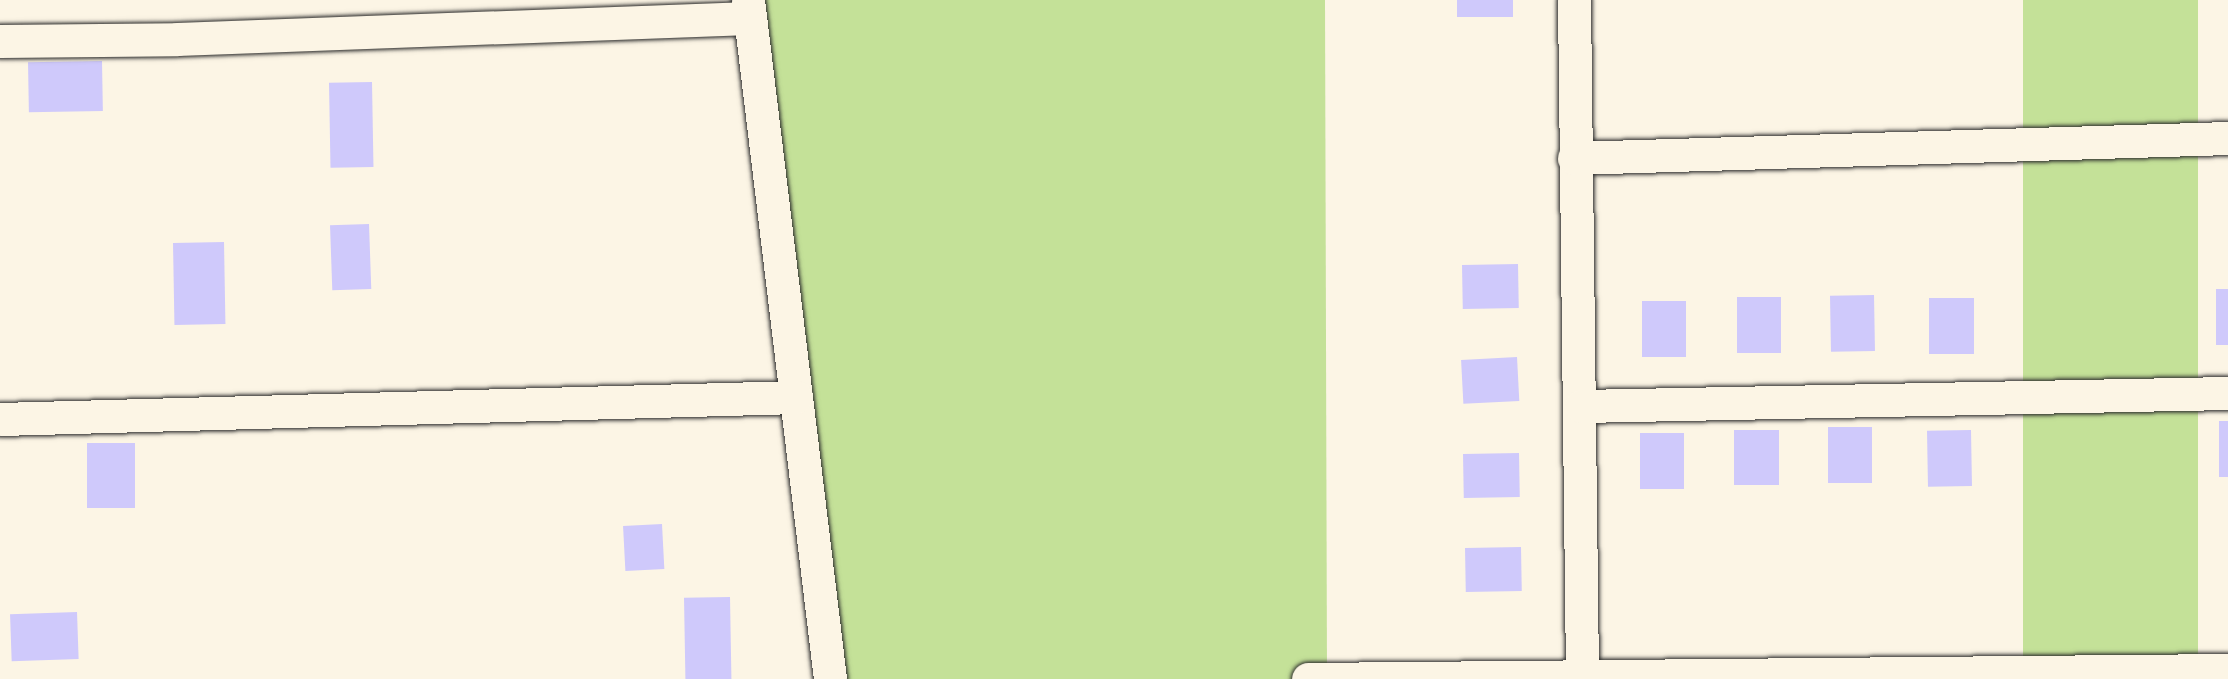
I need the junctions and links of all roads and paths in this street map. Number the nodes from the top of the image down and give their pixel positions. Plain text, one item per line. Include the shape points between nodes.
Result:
1 (1574, 0) edge
2 (749, 9) edge
3 (0, 41) edge
4 (2228, 138) edge
5 (1574, 158) junction
6 (2228, 393) edge
7 (796, 397) junction
8 (1581, 406) junction
9 (0, 419) edge
10 (2228, 670) edge
11 (1582, 677) edge
12 (831, 679) edge
13 (1308, 679) edge

1 - 5 street
2 - 3 street via 177,39
2 - 7 street
4 - 5 street
5 - 8 street
6 - 8 street
7 - 9 street
7 - 12 street
8 - 11 street
10 - 11 street
11 - 13 street

